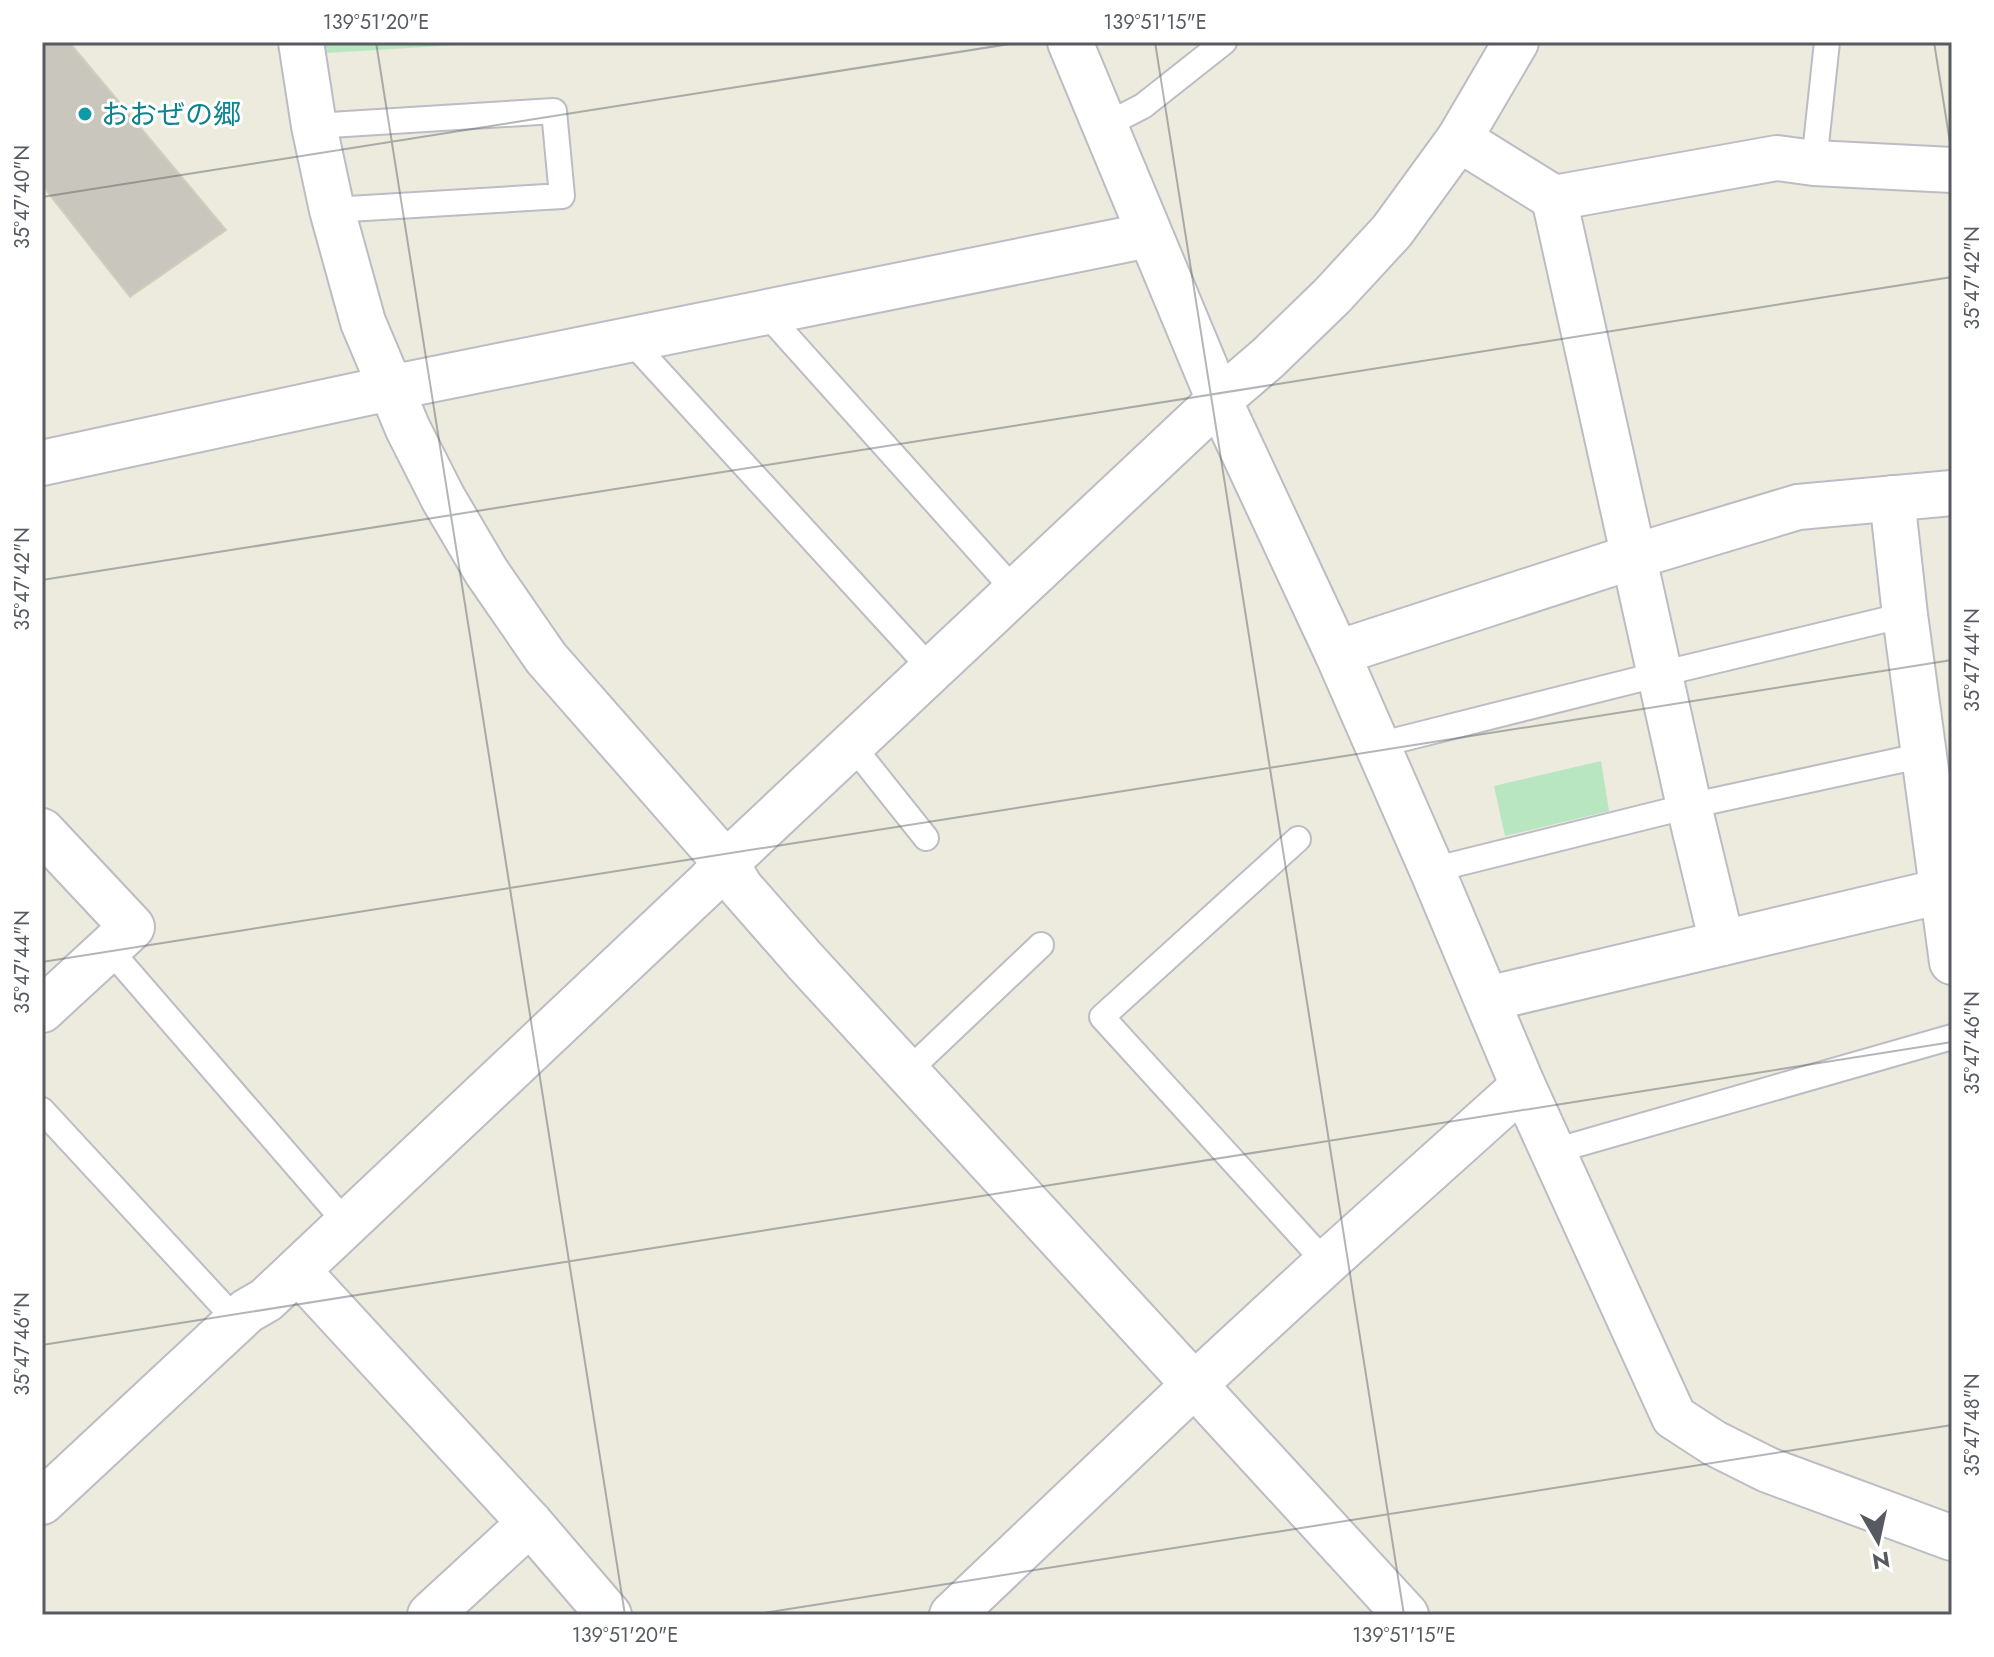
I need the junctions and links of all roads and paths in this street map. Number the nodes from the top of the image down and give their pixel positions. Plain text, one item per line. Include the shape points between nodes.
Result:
1 (301, 42) edge
2 (1070, 42) edge
3 (1224, 42) edge
4 (1516, 42) edge
5 (1827, 42) edge
6 (1106, 125) junction
7 (314, 126) junction
8 (1459, 139) junction
9 (1814, 163) junction
10 (1952, 170) edge
11 (1554, 198) junction
12 (332, 210) junction
13 (1149, 235) junction
14 (765, 312) junction
15 (630, 340) junction
16 (390, 388) junction
17 (1219, 400) junction
18 (42, 463) edge
19 (1952, 493) edge
20 (1892, 498) junction
21 (1632, 557) junction
22 (1016, 592) junction
23 (1905, 615) junction
24 (1337, 653) junction
25 (932, 670) junction
26 (1660, 674) junction
27 (851, 744) junction
28 (1378, 745) junction
29 (1924, 755) junction
30 (1689, 806) junction
31 (42, 831) edge
32 (926, 838) dead end
33 (1298, 839) dead end
34 (726, 863) junction
35 (1432, 870) junction
36 (1942, 891) junction
37 (1722, 943) junction
38 (1041, 945) dead end
39 (109, 949) junction
40 (1952, 962) edge
41 (1487, 999) junction
42 (42, 1010) edge
43 (1952, 1037) edge
44 (908, 1071) junction
45 (1523, 1086) junction
46 (42, 1110) edge
47 (1554, 1151) junction
48 (348, 1225) junction
49 (1326, 1263) junction
50 (298, 1271) junction
51 (237, 1321) junction
52 (1194, 1385) junction
53 (42, 1502) edge
54 (530, 1523) junction
55 (1952, 1538) edge
56 (430, 1615) edge
57 (609, 1615) edge
58 (952, 1615) edge
59 (1406, 1615) edge

1 - 7 street
2 - 6 street
3 - 6 lane via 1143,106
4 - 8 street
5 - 9 lane
6 - 13 street
7 - 12 street
7 - 12 lane via 554,111 562,196
8 - 11 street
8 - 17 street via 1392,231 1268,358
9 - 10 street
9 - 11 street via 1777,158
11 - 21 street
12 - 16 street via 363,322
13 - 14 street
13 - 17 street
14 - 15 street
14 - 22 lane
15 - 16 street
15 - 25 lane
16 - 18 street
16 - 34 street via 443,498 546,658
17 - 22 street
17 - 24 street
19 - 20 street
20 - 21 street via 1798,507
20 - 23 street
21 - 24 street
21 - 26 street
22 - 25 street
23 - 26 lane
23 - 29 street
24 - 28 street
25 - 27 street
26 - 28 lane
26 - 30 street
27 - 32 lane
27 - 34 street
28 - 35 street
29 - 30 lane
29 - 36 street
30 - 35 lane
30 - 37 street
31 - 39 street via 132,927
33 - 49 lane via 1102,1017
34 - 44 street via 741,888
34 - 48 street
35 - 41 street
36 - 37 street
36 - 40 street
37 - 41 street
38 - 44 lane
39 - 42 street
39 - 48 lane
41 - 45 street
43 - 47 lane
44 - 52 street
45 - 47 street
45 - 49 street
46 - 51 lane
47 - 55 street via 1674,1417 1768,1470
48 - 50 street
49 - 52 street
50 - 51 street
50 - 54 street
51 - 53 street
52 - 58 street
52 - 59 street
54 - 56 street
54 - 57 street

